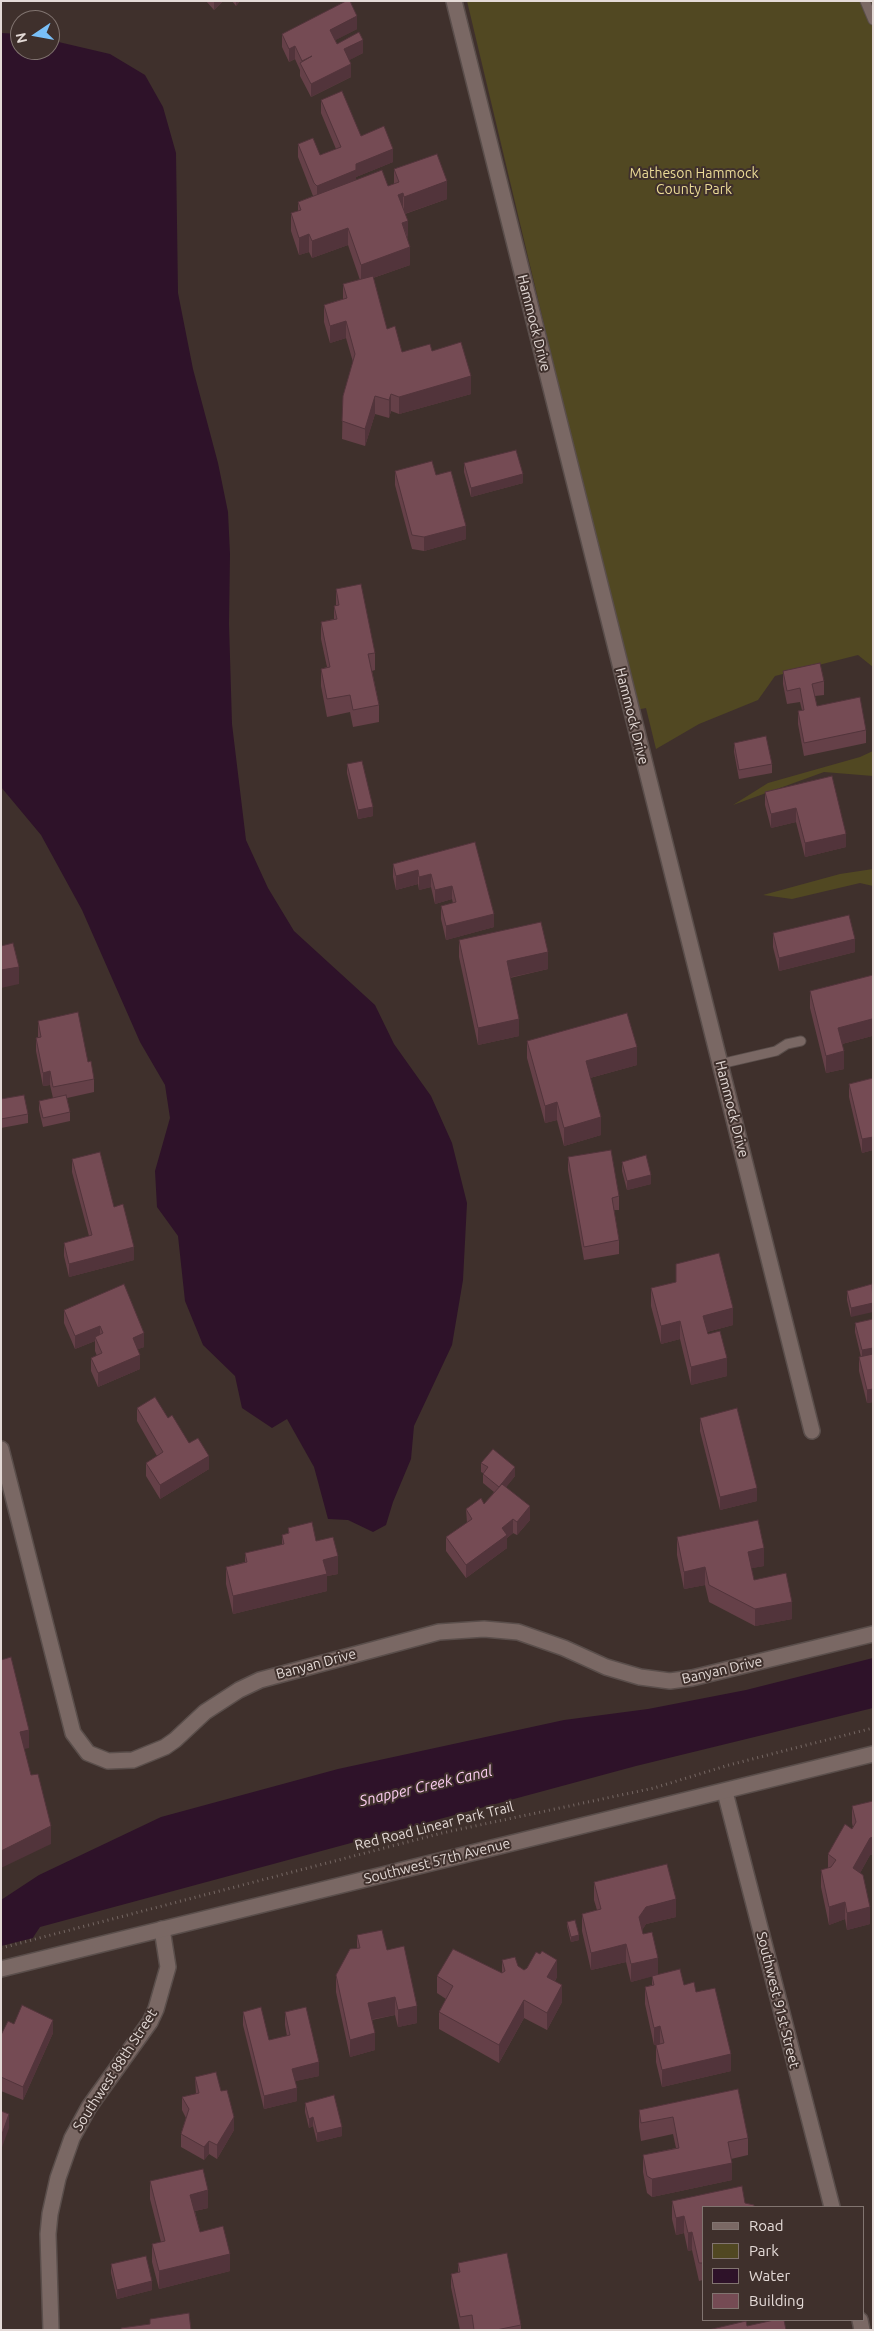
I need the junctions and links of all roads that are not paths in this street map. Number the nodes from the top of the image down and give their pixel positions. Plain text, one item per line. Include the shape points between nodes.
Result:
1 (454, 1) edge
2 (865, 1) edge
3 (873, 20) edge
4 (801, 1041) dead end
5 (720, 1064) junction
6 (812, 1431) dead end
7 (1, 1449) edge
8 (873, 1634) edge
9 (873, 1754) edge
10 (725, 1792) junction
11 (162, 1930) junction
12 (1, 1969) edge
13 (832, 2206) edge
14 (51, 2330) edge

1 - 5 street, Hammock Drive
2 - 3 lane
4 - 5 lane via 776,1051
5 - 6 street, Hammock Drive
7 - 8 street, Banyan Drive via 73,1733 88,1753 108,1760 128,1761 160,1750 205,1712 260,1680 439,1632 467,1629 518,1632 612,1669 670,1681
9 - 10 street, Southwest 57th Avenue
10 - 11 street, Southwest 57th Avenue
10 - 13 street, Southwest 91st Street
11 - 12 street, Southwest 57th Avenue
11 - 14 street, Southwest 88th Street via 168,1967 156,2009 88,2108 72,2138 58,2178 48,2234

